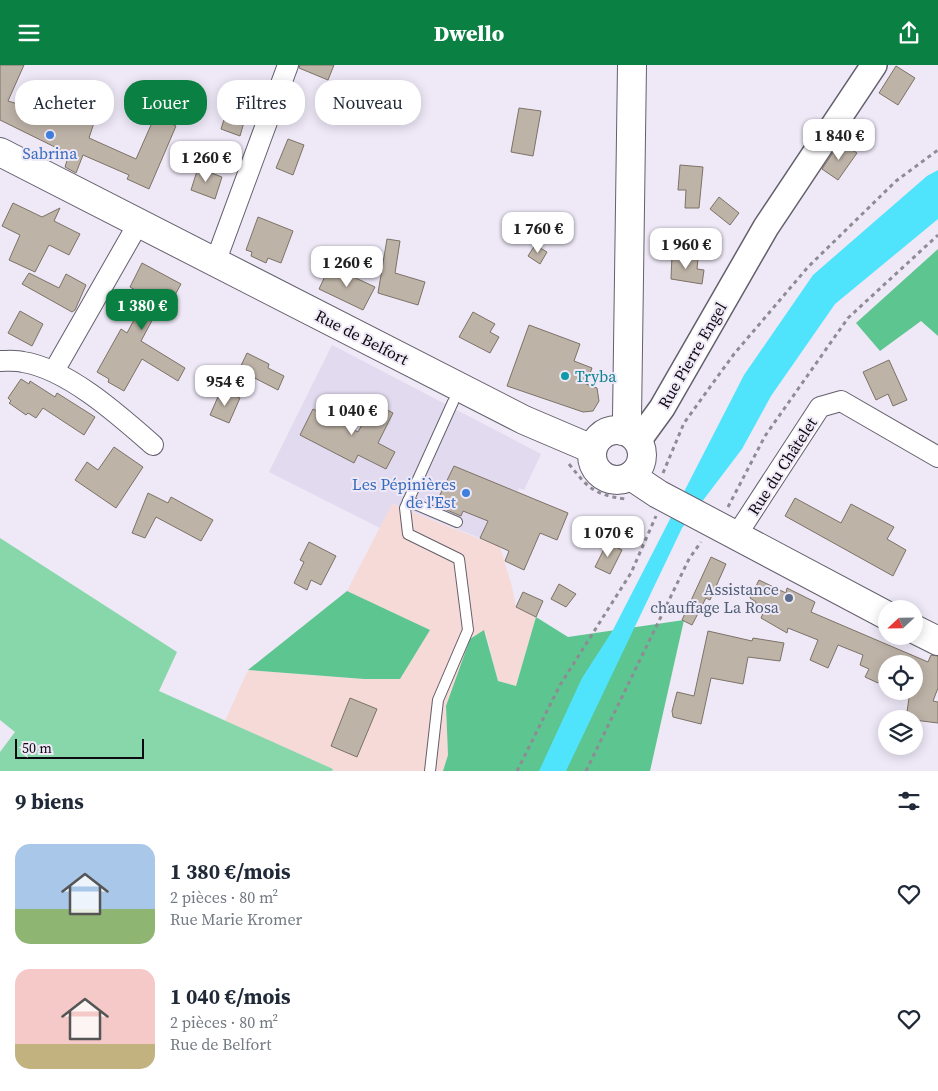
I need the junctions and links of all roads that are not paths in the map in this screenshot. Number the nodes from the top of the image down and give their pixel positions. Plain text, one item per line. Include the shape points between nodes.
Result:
1 (288, 65) edge
2 (632, 65) edge
3 (874, 65) edge
4 (0, 152) edge
5 (138, 224) junction
6 (216, 263) junction
7 (0, 361) edge
8 (54, 371) junction
9 (453, 402) dead end
10 (631, 436) junction
11 (153, 445) dead end
12 (592, 449) junction
13 (938, 457) edge
14 (632, 489) junction
15 (408, 501) junction
16 (457, 522) dead end
17 (736, 536) junction
18 (878, 611) edge
19 (923, 634) edge
20 (938, 641) edge
21 (430, 771) edge

1 - 6 street
2 - 10 main road via 627,418
3 - 10 street, Rue Pierre Engel via 766,227 662,408
4 - 5 main road, Rue de Belfort
5 - 6 main road, Rue de Belfort
5 - 8 street
6 - 12 main road, Rue de Belfort via 537,427
7 - 8 street via 24,361
8 - 11 street via 113,410
9 - 15 lane
10 - 12 main road via 615,430 600,435
10 - 14 main road via 641,448 641,464
12 - 14 main road via 591,458 599,474
13 - 17 street, Rue du Châtelet via 841,401 820,407
14 - 17 main road via 658,504 708,521
15 - 16 lane
15 - 21 lane via 405,508 408,534 459,559 468,630 438,701
17 - 18 main road
19 - 20 main road

